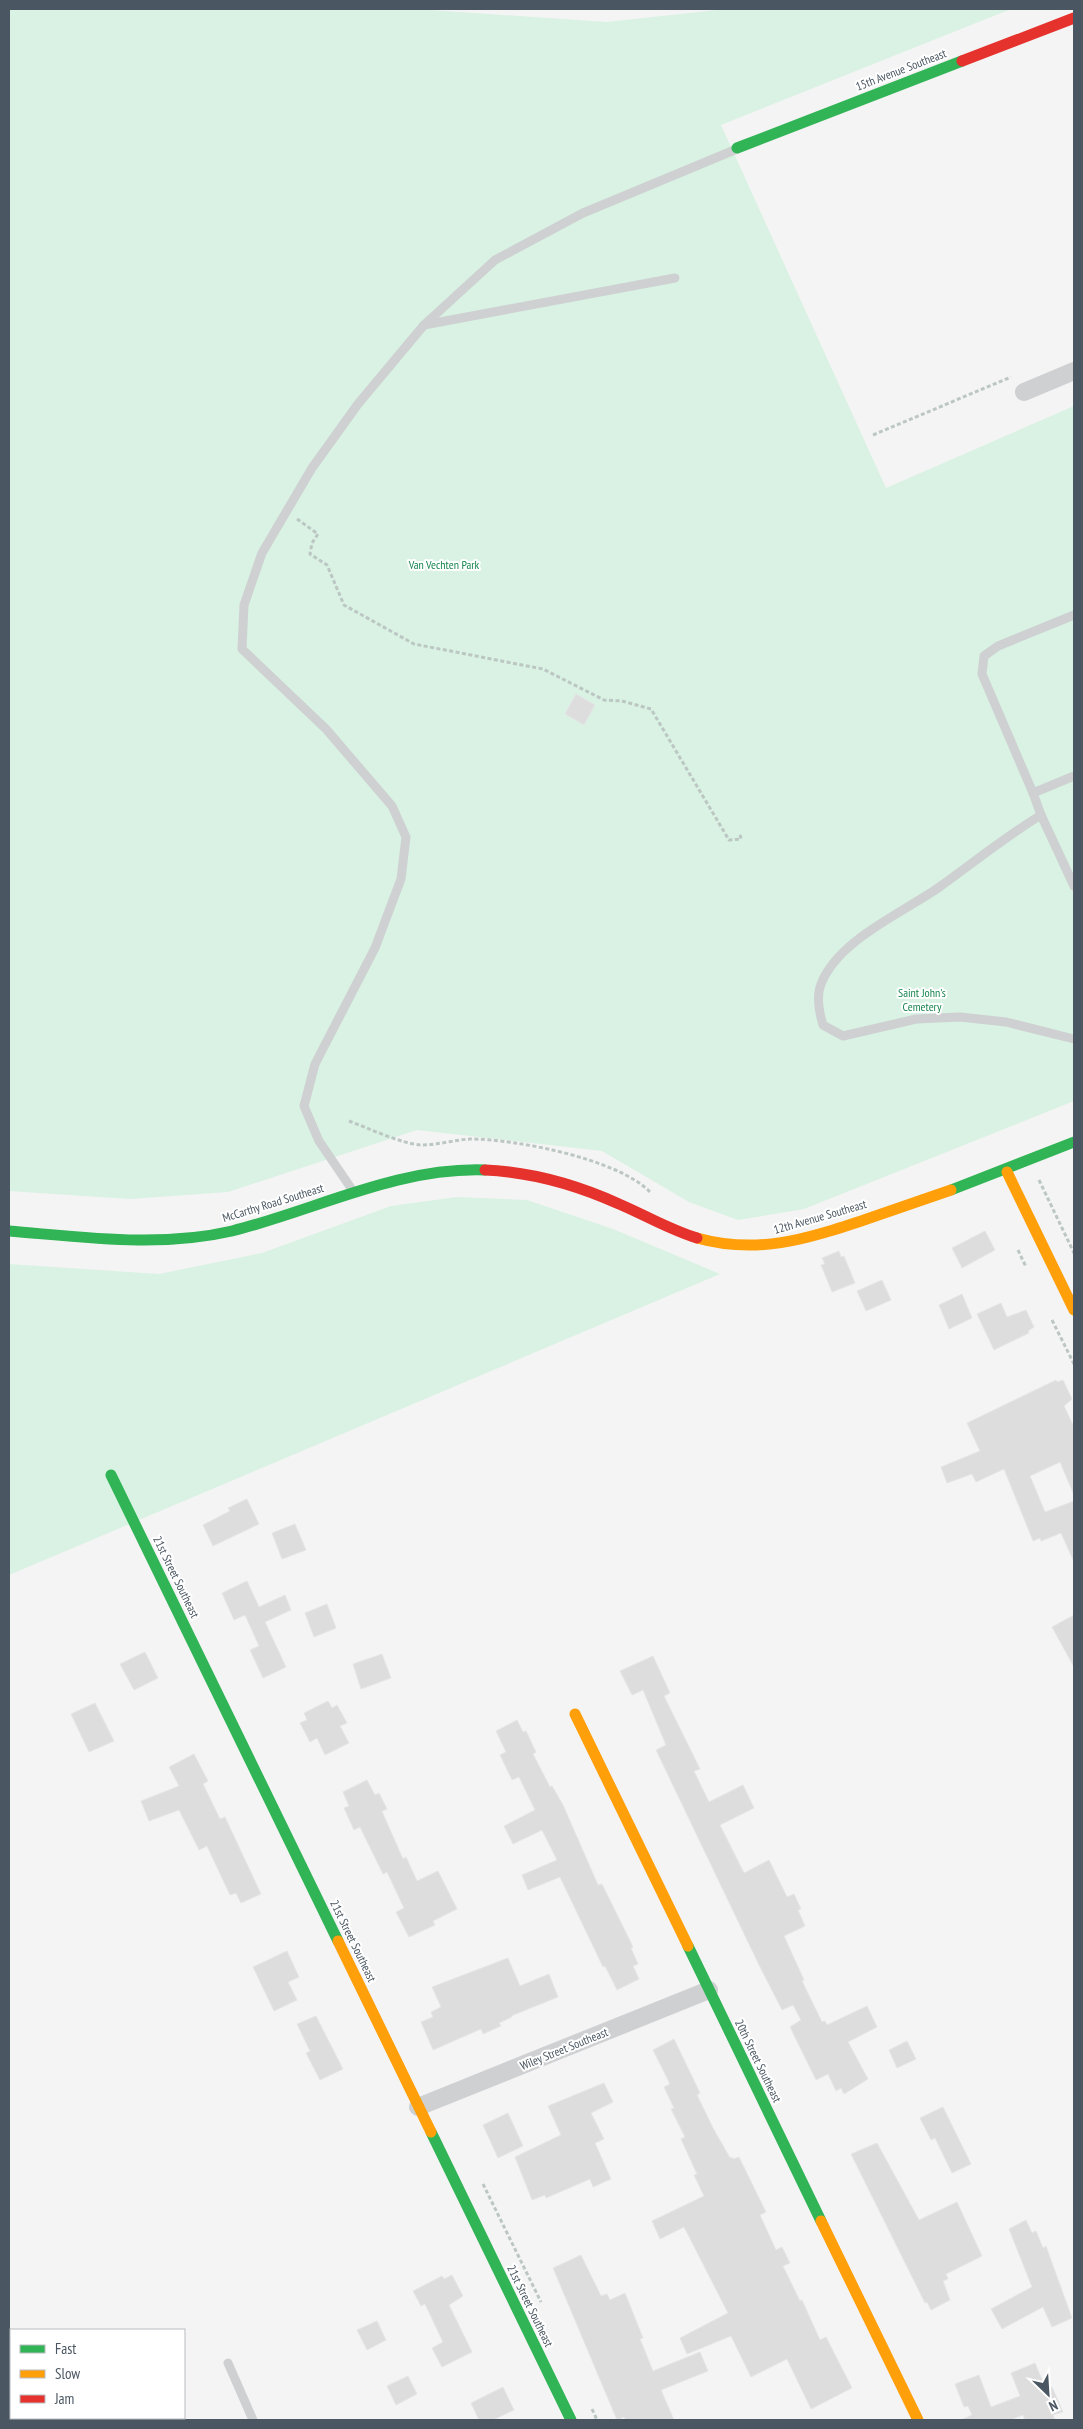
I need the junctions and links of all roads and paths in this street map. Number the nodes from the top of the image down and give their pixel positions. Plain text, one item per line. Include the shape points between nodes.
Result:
1 (1074, 18) edge
2 (737, 148) joint
3 (675, 278) dead end
4 (424, 325) junction
5 (1074, 371) edge
6 (1019, 374) dead end
7 (1024, 392) dead end
8 (873, 435) dead end
9 (286, 511) junction
10 (1074, 615) edge
11 (1074, 776) edge
12 (1033, 793) junction
13 (1041, 814) junction
14 (740, 834) dead end
15 (1074, 886) edge
16 (1074, 1039) edge
17 (349, 1121) dead end
18 (1074, 1142) edge
19 (482, 1170) joint
20 (1007, 1172) junction
21 (1038, 1179) dead end
22 (353, 1192) junction
23 (651, 1194) dead end
24 (9, 1231) edge
25 (1016, 1245) dead end
26 (1074, 1253) edge
27 (1028, 1270) dead end
28 (1074, 1310) edge
29 (1049, 1313) dead end
30 (1074, 1364) edge
31 (111, 1475) dead end
32 (575, 1714) dead end
33 (709, 1990) junction
34 (418, 2107) junction
35 (228, 2363) dead end
36 (253, 2420) edge
37 (570, 2420) edge
38 (918, 2420) edge

1 - 2 street, 15th Avenue Southeast
2 - 4 lane via 583,212 495,260
3 - 4 lane
4 - 9 lane via 358,404
5 - 7 street
6 - 8 path
9 - 14 path via 318,534 310,554 327,565 344,605 414,644 543,669 604,700 651,709 729,840 741,840
9 - 22 lane via 262,553 244,605 242,649 332,736 392,806 406,837 401,879 375,948 315,1064 304,1106 319,1141
10 - 12 lane via 998,646 984,656 982,674
11 - 12 lane
12 - 13 lane
13 - 15 lane
13 - 16 lane via 1002,839 937,889 882,922 841,955 821,984 818,1008 823,1025 843,1036 916,1019 960,1016 1006,1022
17 - 23 path via 420,1145 469,1139 494,1140 574,1154 639,1182
18 - 20 street, 12th Avenue Southeast
19 - 20 street, 12th Avenue Southeast via 515,1172 548,1180 614,1202 693,1237 745,1246 776,1245 802,1239
19 - 22 street, McCarthy Road Southeast via 400,1179
20 - 28 street
21 - 26 path
22 - 24 street, McCarthy Road Southeast via 268,1222 186,1239 139,1242
25 - 27 path
29 - 30 path
31 - 34 street, 21st Street Southeast
32 - 33 street, 20th Street Southeast
33 - 34 street, Wiley Street Southeast
33 - 38 street, 20th Street Southeast
34 - 37 street, 21st Street Southeast
35 - 36 lane

